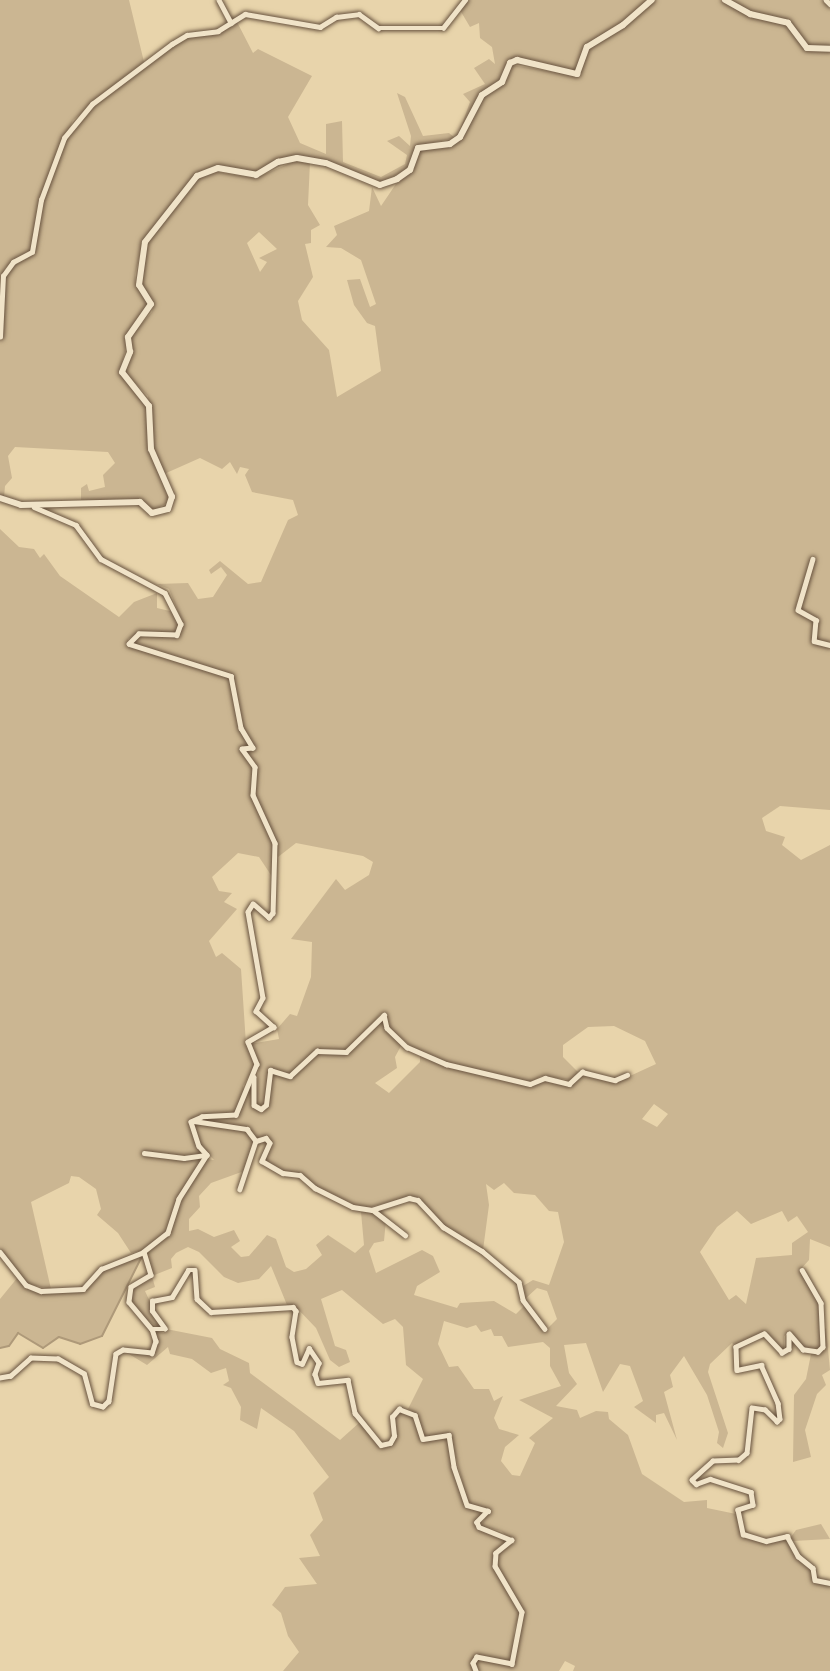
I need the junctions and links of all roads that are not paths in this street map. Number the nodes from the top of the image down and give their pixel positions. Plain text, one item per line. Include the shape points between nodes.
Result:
1 (219, 0) edge
2 (465, 0) edge
3 (652, 0) edge
4 (725, 0) edge
5 (826, 0) edge
6 (830, 4) edge
7 (231, 23) junction
8 (830, 49) edge
9 (0, 337) edge
10 (0, 498) edge
11 (21, 505) junction
12 (813, 559) dead end
13 (830, 645) edge
14 (627, 1075) dead end
15 (254, 1076) junction
16 (193, 1121) junction
17 (256, 1141) junction
18 (144, 1153) dead end
19 (207, 1155) junction
20 (240, 1189) dead end
21 (372, 1210) junction
22 (405, 1235) dead end
23 (0, 1252) edge
24 (144, 1252) junction
25 (802, 1270) dead end
26 (152, 1329) junction
27 (545, 1329) dead end
28 (0, 1378) edge
29 (830, 1583) edge
30 (476, 1671) edge

1 - 7 street
2 - 7 street via 443,28 378,28 359,14 336,17 320,27 245,14
3 - 11 street via 587,47 577,74 517,60 510,63 502,82 482,94 460,137 450,145 418,148 410,170 397,179 380,185 326,163 297,158 278,162 256,176 213,168 197,176 145,242 138,285 151,304 128,337 130,352 122,372 149,406 151,449 172,494 170,505 156,513 140,502
4 - 8 street via 750,14 788,23 807,48
5 - 6 street
7 - 9 street via 172,44 74,120 41,200 32,252 13,262 3,276
10 - 11 street
11 - 15 street via 76,525 101,559 165,593 181,624 177,635 139,634 129,644 219,670 232,679 241,728 253,748 242,749 255,767 253,795 276,858 273,913 269,918 253,904 248,912 263,998 256,1011 274,1027 248,1042 257,1064
12 - 13 street via 798,610 816,620 814,641
14 - 15 street via 615,1080 582,1072 569,1084 545,1078 530,1084 446,1064 407,1047 387,1028 384,1015 346,1052 317,1051 290,1076 270,1070 267,1102 261,1109 254,1105
15 - 16 street via 244,1087 247,1095 236,1115
16 - 17 street via 247,1129
16 - 19 street via 193,1135
17 - 20 street
17 - 21 street via 269,1140 262,1161 279,1171 300,1175 353,1207
18 - 19 street via 184,1158
19 - 24 street via 179,1199 168,1233
21 - 22 street
21 - 27 street via 409,1198 418,1200 443,1227 519,1282 523,1300
23 - 24 street via 26,1285 48,1291 83,1289 101,1269
24 - 26 street via 151,1275 131,1287 129,1302
25 - 29 street via 821,1303 823,1347 818,1352 803,1350 789,1334 789,1349 782,1353 764,1334 736,1347 737,1370 761,1365 780,1419 777,1422 765,1410 752,1408 747,1453 739,1460 717,1459 692,1480 696,1484 710,1479 751,1492 754,1504 737,1514 743,1534 766,1541 787,1536 798,1556 813,1568 815,1580
26 - 28 street via 156,1341 152,1353 123,1350 116,1354 109,1401 103,1407 90,1400 84,1374 58,1359 25,1360 14,1373
26 - 30 street via 164,1329 152,1311 152,1301 172,1297 188,1270 195,1270 197,1299 211,1312 293,1307 297,1362 302,1364 309,1348 318,1363 314,1374 318,1383 348,1380 355,1413 381,1444 390,1443 394,1436 392,1418 399,1409 415,1415 423,1439 449,1435 467,1505 487,1508 477,1522 512,1540 496,1553 495,1566 522,1612 512,1664 477,1657 473,1663

